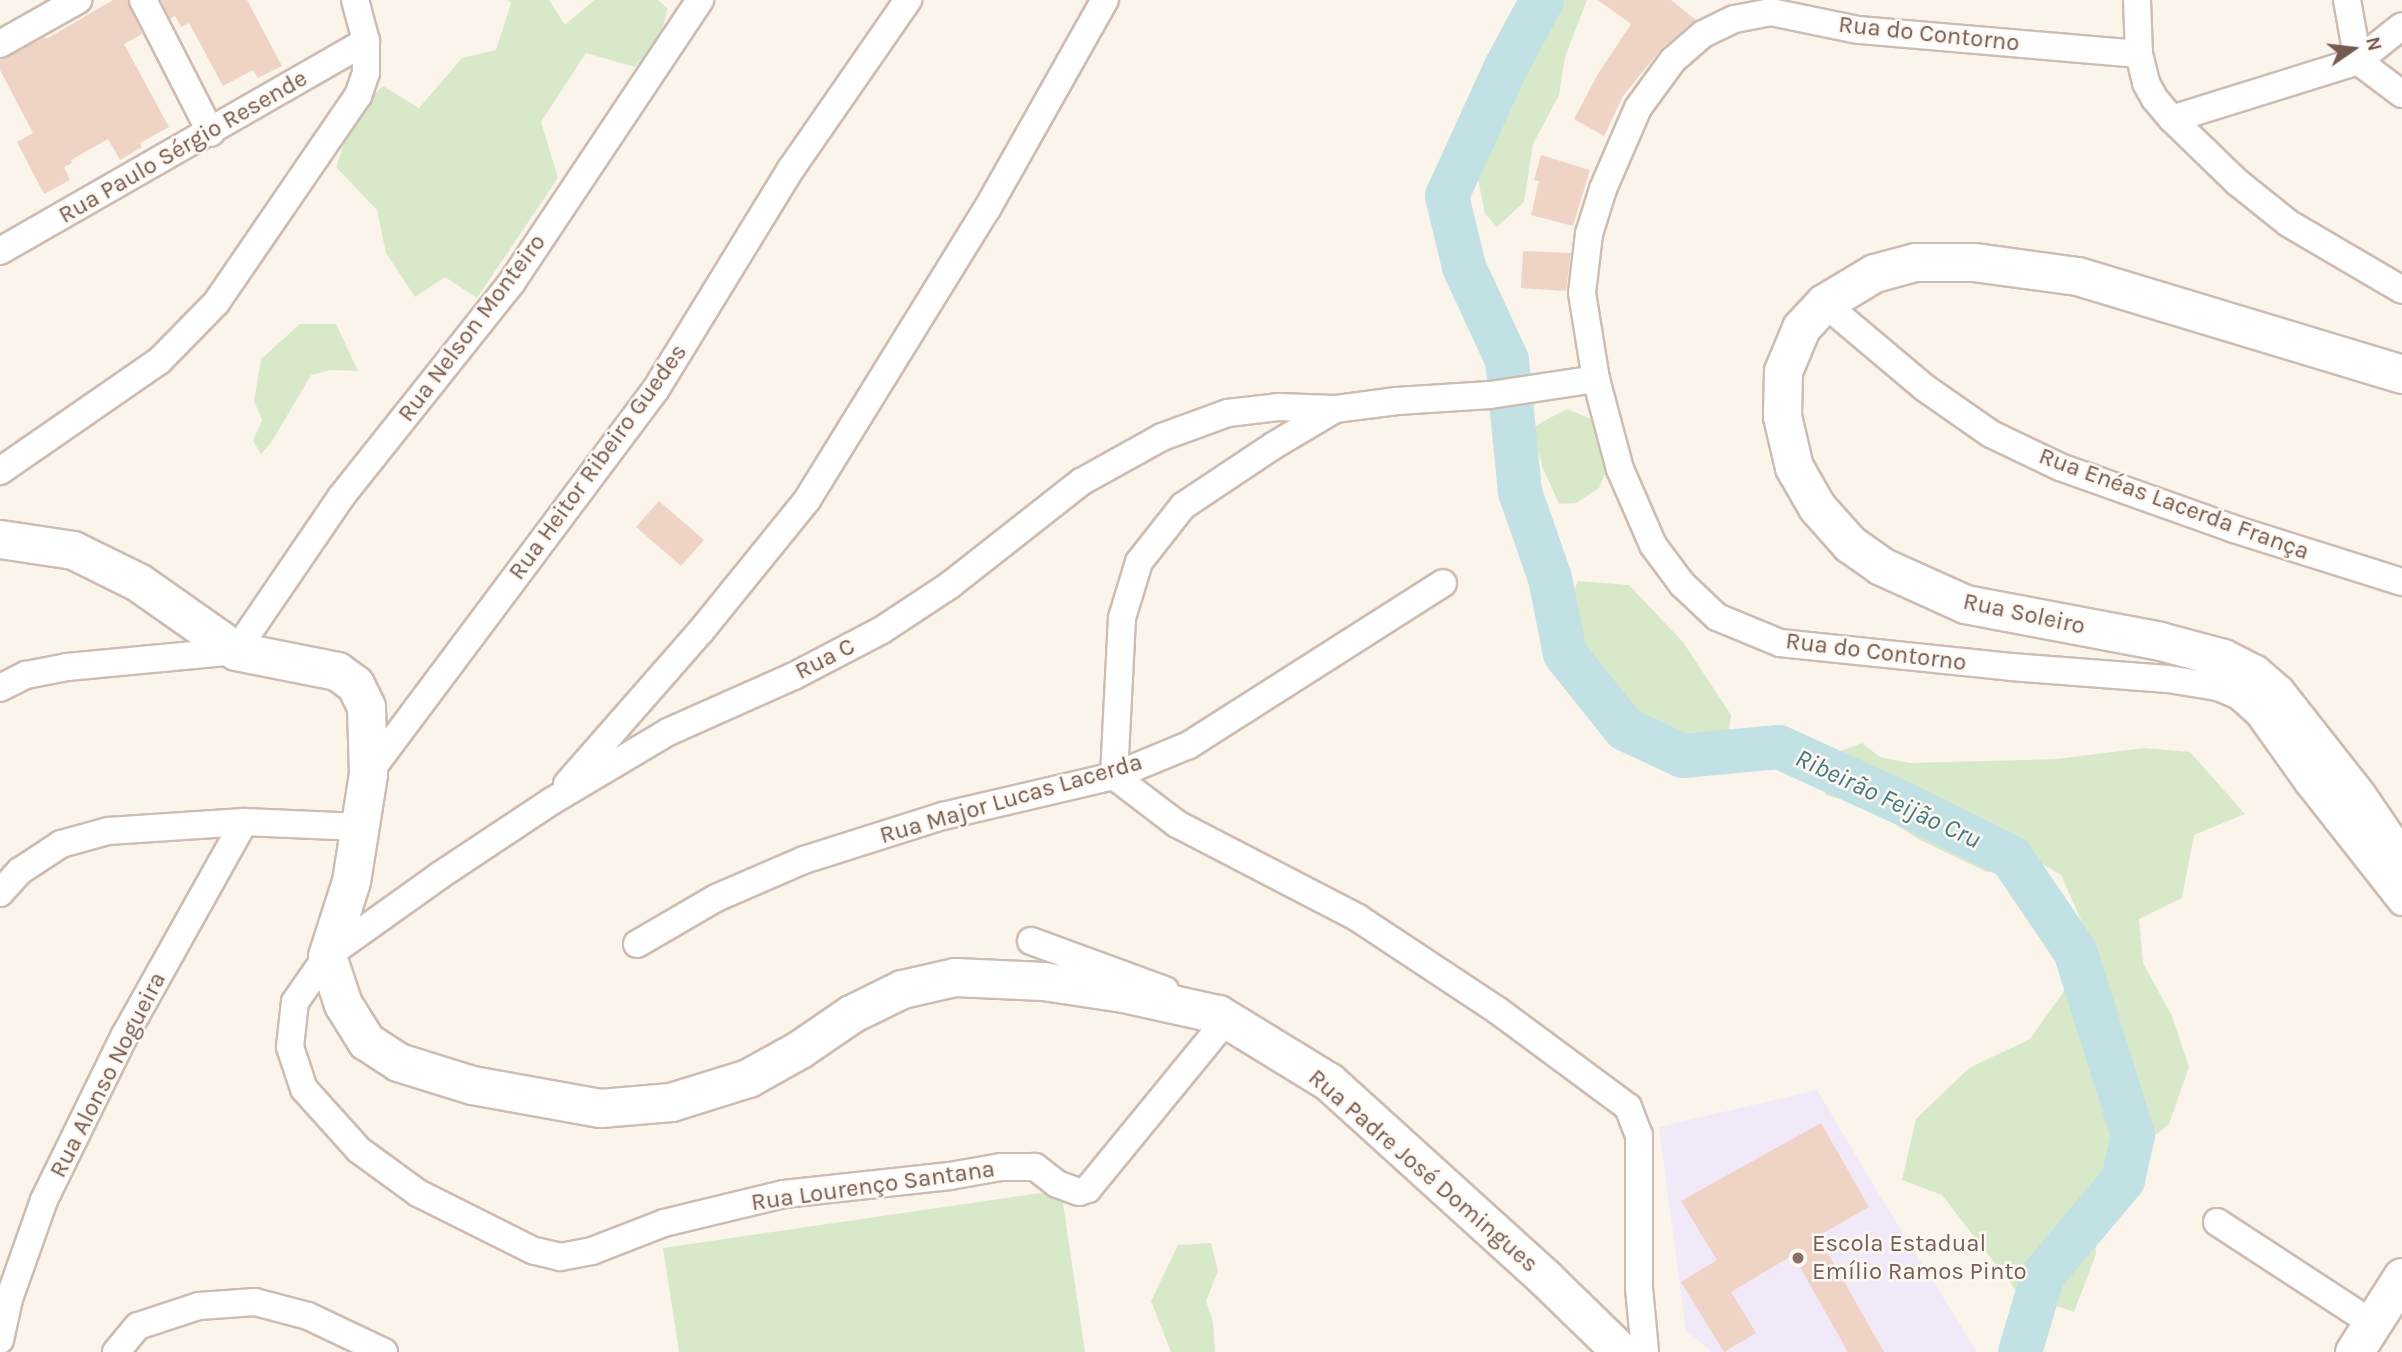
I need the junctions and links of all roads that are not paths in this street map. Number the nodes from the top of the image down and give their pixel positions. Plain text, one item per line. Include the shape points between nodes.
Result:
1 (78, 0) edge
2 (143, 0) edge
3 (355, 0) edge
4 (699, 0) edge
5 (908, 0) edge
6 (1105, 0) edge
7 (2137, 0) edge
8 (2347, 0) edge
9 (2402, 26) edge
10 (366, 41) junction
11 (0, 44) edge
12 (2139, 54) junction
13 (2358, 61) junction
14 (2402, 94) edge
15 (2172, 119) junction
16 (211, 132) junction
17 (0, 251) edge
18 (2402, 290) edge
19 (1824, 303) junction
20 (2402, 374) edge
21 (1596, 379) junction
22 (1335, 409) junction
23 (0, 471) edge
24 (0, 539) edge
25 (2402, 582) edge
26 (1443, 583) dead end
27 (236, 651) junction
28 (0, 688) edge
29 (368, 774) junction
30 (1114, 776) junction
31 (552, 801) junction
32 (244, 821) junction
33 (360, 827) junction
34 (2402, 862) edge
35 (0, 893) edge
36 (2402, 902) edge
37 (1031, 941) dead end
38 (638, 944) dead end
39 (327, 956) junction
40 (1222, 1017) junction
41 (2217, 1222) dead end
42 (2402, 1277) edge
43 (2363, 1337) edge
44 (0, 1340) edge
45 (116, 1352) edge
46 (384, 1352) edge
47 (1621, 1352) edge
48 (1645, 1352) edge

1 - 11 street
2 - 16 street
3 - 10 street
4 - 27 street, Rua Nelson Monteiro via 512,282 341,497
5 - 29 street, Rua Heitor Ribeiro Guedes via 791,169 656,389
6 - 31 street via 987,209 807,500 701,631
7 - 12 street
8 - 13 street
9 - 13 street
10 - 16 street, Rua Paulo Sérgio Resende
10 - 23 street via 366,73 358,96 216,303 159,361
12 - 15 street via 2155,99
12 - 21 street, Rua do Contorno via 1858,30 1771,12 1734,19 1703,34 1673,60 1637,108 1589,234 1582,293
13 - 14 street
13 - 15 street
15 - 18 street via 2237,182 2288,223
16 - 17 street, Rua Paulo Sérgio Resende
19 - 20 street, Rua Soleiro via 1874,273 1915,262 1973,262 2077,276
19 - 25 street, Rua Enéas Lacerda França via 1934,395 2002,440 2060,467 2234,530
19 - 34 street, Rua Soleiro via 1801,328 1783,371 1782,416 1794,467 1817,507 1850,544 1902,577 1965,604 2160,641 2222,658 2253,673 2292,713
21 - 22 street via 1490,395
21 - 36 street, Rua do Contorno via 1620,469 1653,545 1682,584 1717,617 1780,643 2218,687 2239,696 2259,714
22 - 30 street via 1183,506 1139,562 1122,618
22 - 31 street, Rua C via 1278,407 1228,413 1162,437 1081,482 950,585 882,630 794,676 668,732
24 - 27 street via 73,550 138,582
26 - 30 street, Rua Major Lucas Lacerda via 1189,745
27 - 28 street via 67,667 26,675
27 - 29 street via 337,671 355,684 366,707
29 - 33 street
30 - 38 street, Rua Major Lucas Lacerda via 943,816 804,859 716,898
30 - 48 street via 1177,824 1358,918 1497,1010 1628,1107 1639,1135 1639,1288
31 - 39 street, Rua C
32 - 33 street
32 - 35 street via 108,831 61,844 20,871
32 - 44 street, Rua Alonso Nogueira via 125,1035 44,1200 9,1299
33 - 39 street via 351,881
37 - 40 street via 1116,969
39 - 40 street, Rua Padre José Domingues via 342,1004 366,1041 398,1062 472,1085 600,1108 671,1102 748,1078 851,1014 902,989 955,977 1043,981 1124,993
39 - 40 street, Rua Lourenço Santana via 295,1002 289,1047 304,1088 359,1150 418,1193 534,1251 561,1257 592,1251 664,1223 784,1194 1001,1167 1035,1167 1057,1184 1079,1192 1088,1189
40 - 47 street, Rua Padre José Domingues via 1329,1082
41 - 43 street
42 - 43 street
45 - 46 street via 138,1326 199,1306 255,1302 308,1316

